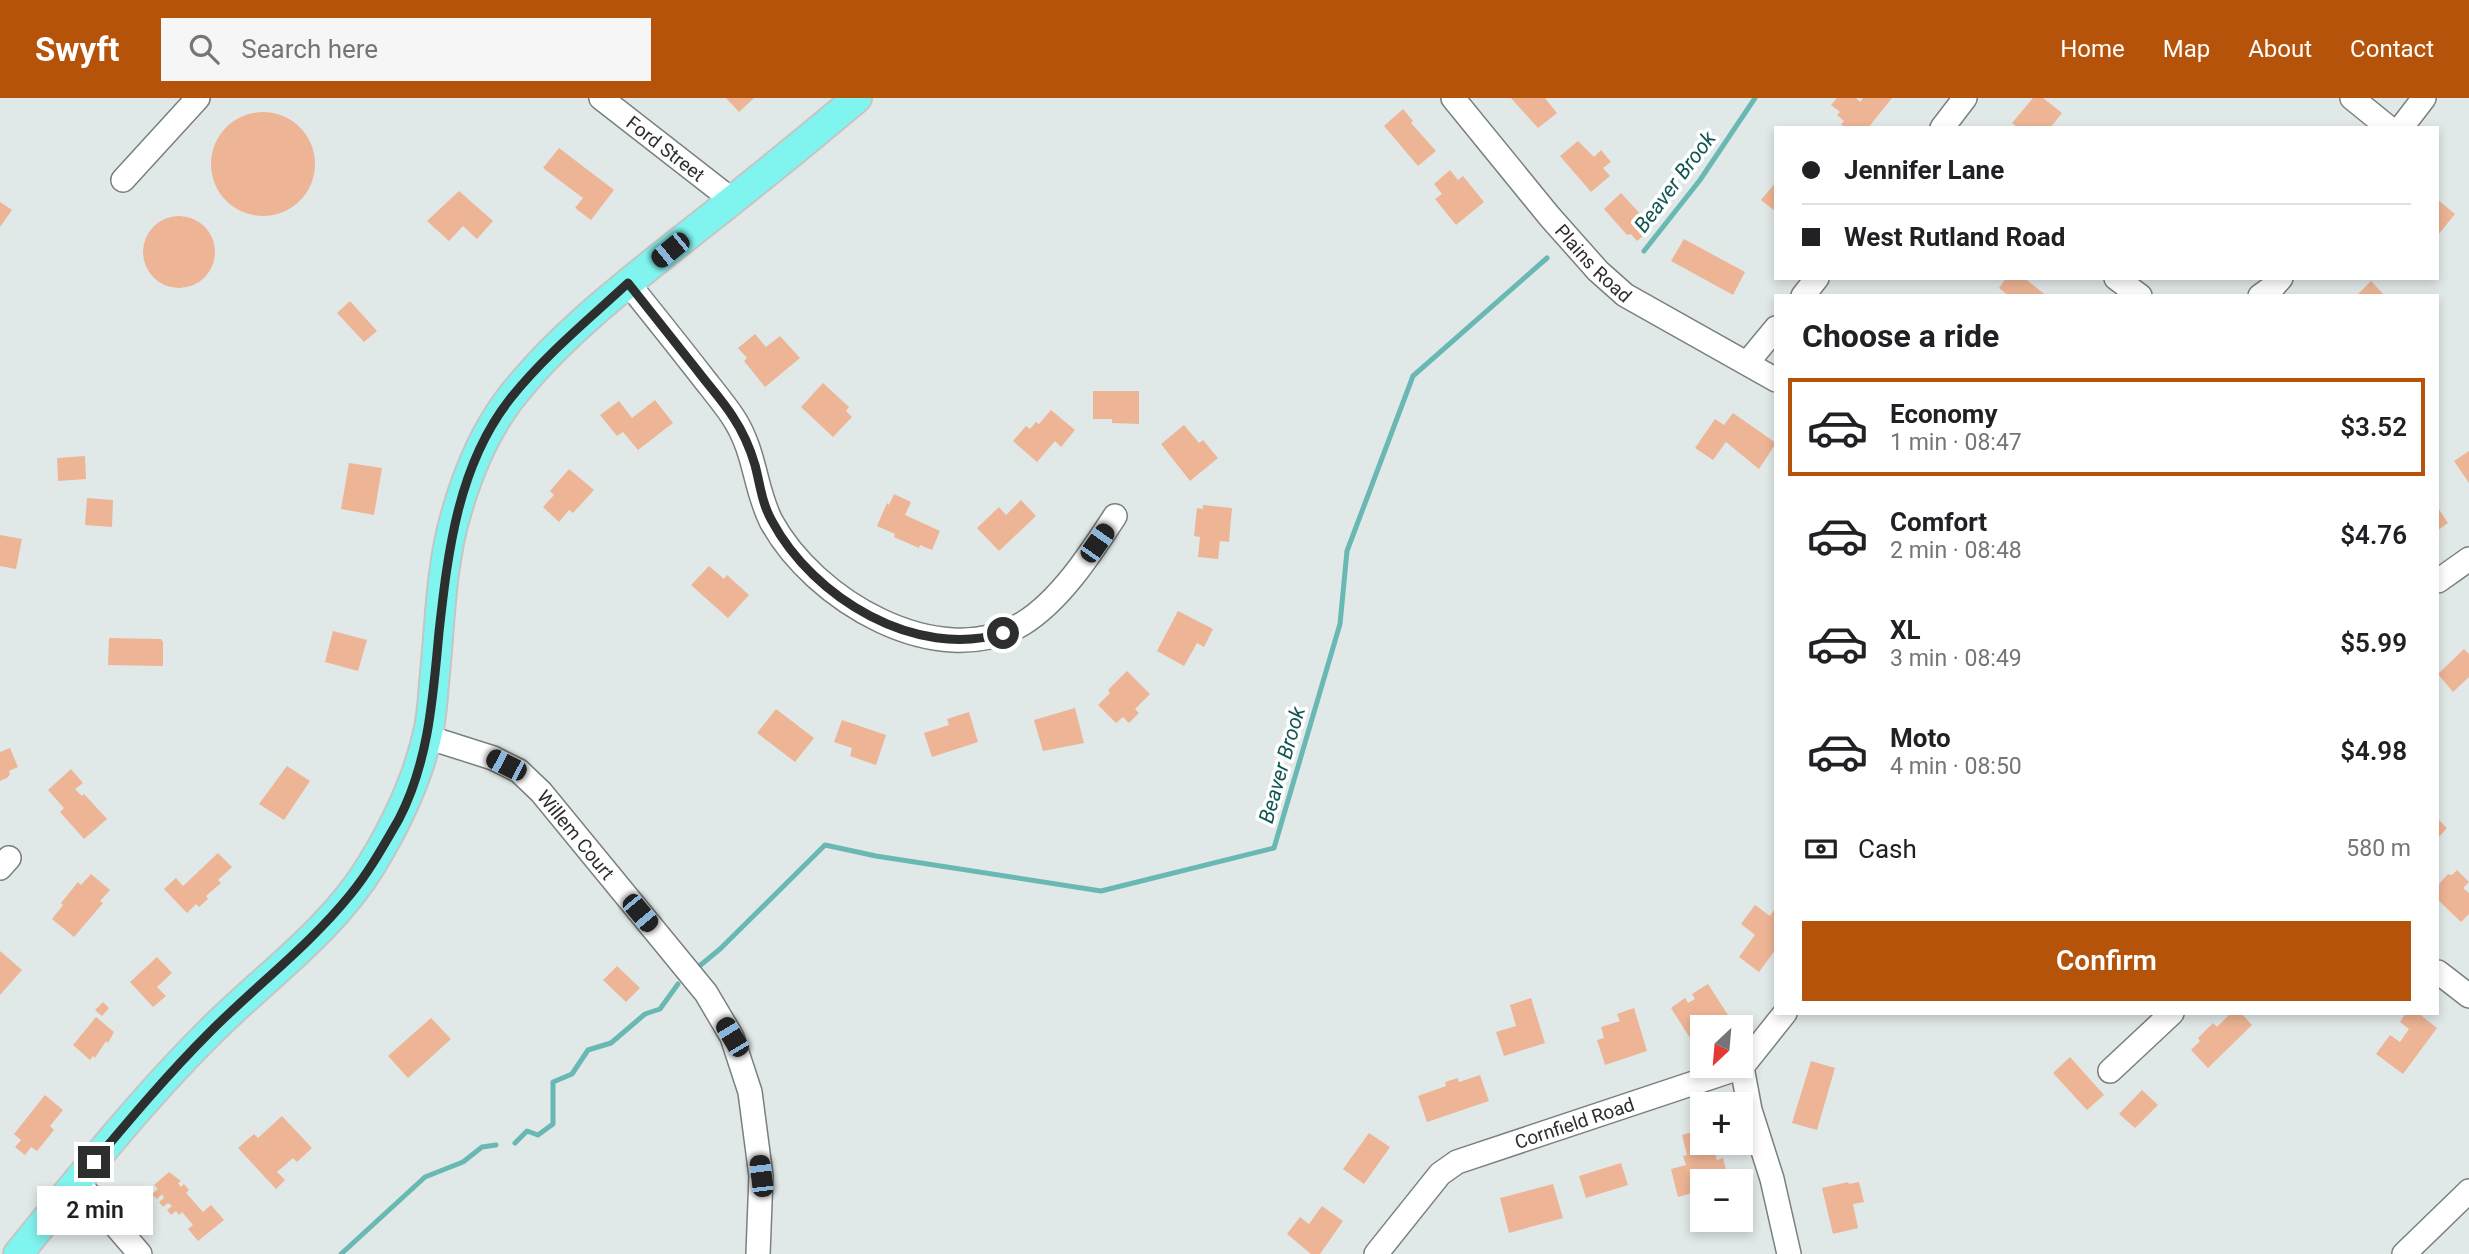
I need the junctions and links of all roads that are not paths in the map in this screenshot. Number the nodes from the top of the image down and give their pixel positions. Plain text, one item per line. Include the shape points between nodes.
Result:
1 (198, 98) edge
2 (601, 98) edge
3 (857, 98) edge
4 (1453, 98) edge
5 (1965, 98) edge
6 (2352, 98) edge
7 (2424, 98) edge
8 (1944, 126) edge
9 (2387, 126) edge
10 (2403, 126) edge
11 (123, 180) dead end
12 (732, 200) junction
13 (1815, 280) edge
14 (2119, 280) edge
15 (2279, 280) edge
16 (628, 283) junction
17 (1805, 294) edge
18 (2137, 294) edge
19 (2263, 294) edge
20 (1774, 330) edge
21 (1747, 363) junction
22 (1774, 379) edge
23 (1115, 516) dead end
24 (2469, 559) edge
25 (2439, 580) edge
26 (427, 737) junction
27 (2439, 973) edge
28 (2469, 996) edge
29 (1783, 1015) edge
30 (2170, 1015) edge
31 (1754, 1053) edge
32 (2110, 1071) dead end
33 (1712, 1078) edge
34 (1744, 1078) edge
35 (77, 1181) junction
36 (2469, 1191) edge
37 (18, 1254) edge
38 (140, 1254) edge
39 (758, 1254) edge
40 (1376, 1254) edge
41 (1789, 1254) edge
42 (2404, 1254) edge

1 - 11 street
2 - 12 street, Ford Street
3 - 12 main road
4 - 21 street, Plains Road via 1598,271 1625,295
5 - 8 street
6 - 9 street
7 - 10 street
12 - 16 main road
13 - 17 street
14 - 18 street
15 - 19 street
16 - 23 street via 732,415 750,448 764,503 783,538 833,592 885,622 947,640 978,640 1003,633 1031,618 1059,592
16 - 26 main road via 510,399 471,470 455,516 445,570
20 - 21 street
21 - 22 street, Plains Road
24 - 25 street
26 - 35 main road via 400,816 349,896 208,1034
26 - 39 street, Willem Court via 519,771 706,993 732,1037 750,1092 761,1176
27 - 28 street
29 - 31 street
30 - 32 street
33 - 40 street, Cornfield Road via 1457,1162 1432,1183
34 - 41 street
35 - 37 main road
35 - 38 street
36 - 42 street

